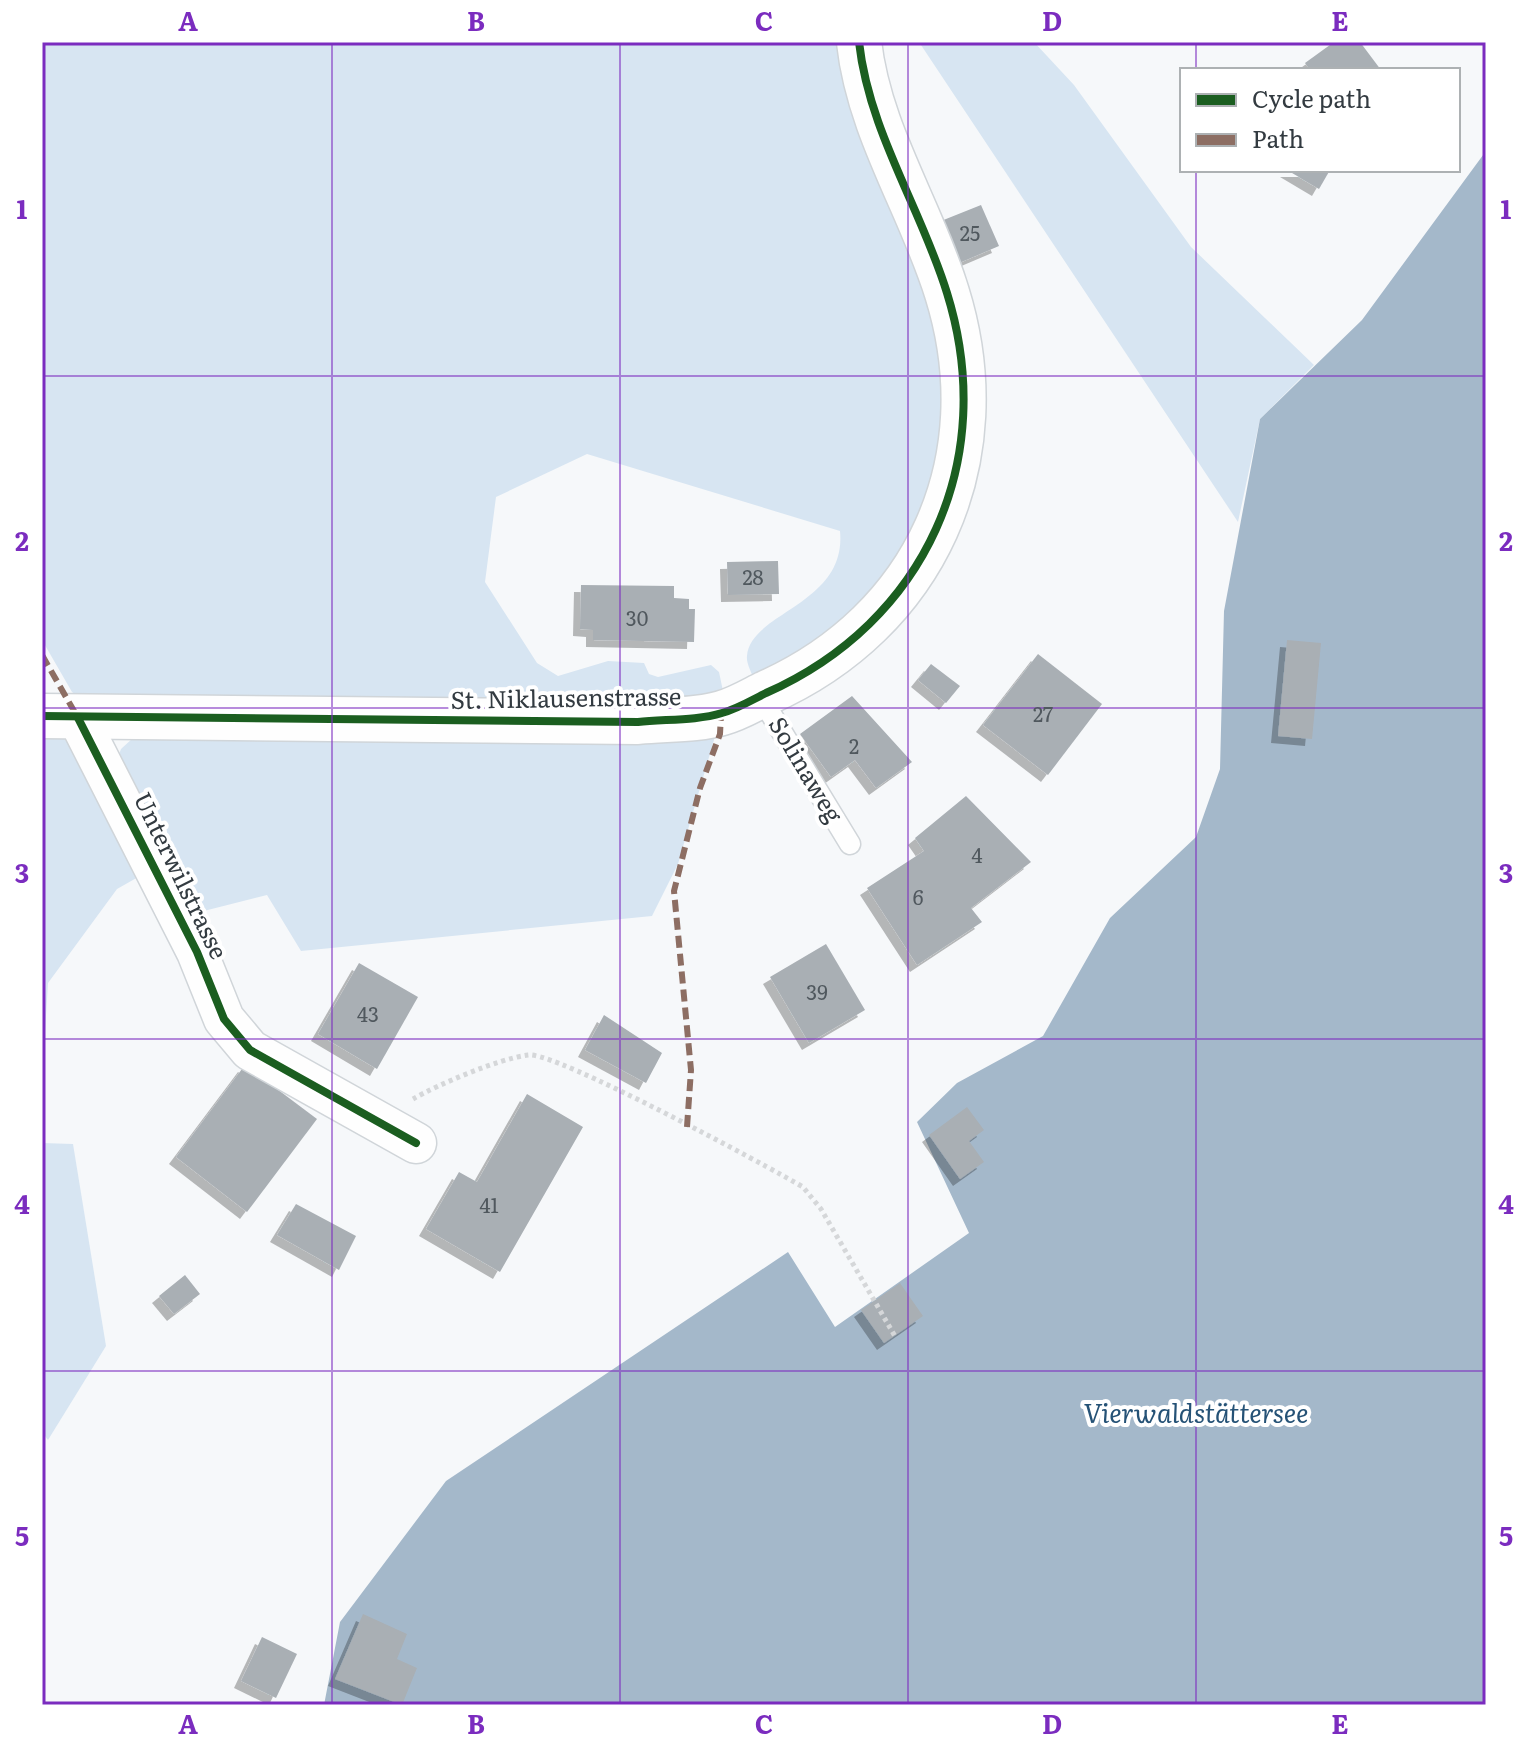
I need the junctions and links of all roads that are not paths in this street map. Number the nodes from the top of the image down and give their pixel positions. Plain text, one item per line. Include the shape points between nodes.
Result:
1 (859, 42) edge
2 (760, 696) junction
3 (60, 717) edge
4 (850, 844) dead end
5 (416, 1143) dead end

1 - 2 street, St. Niklausenstrasse via 874,113 947,292 964,365 965,434 946,509 917,570 834,656
2 - 3 street, St. Niklausenstrasse via 721,714 638,722
2 - 4 lane, Solinaweg
3 - 5 street, Unterwilstrasse via 197,952 224,1019 250,1050

